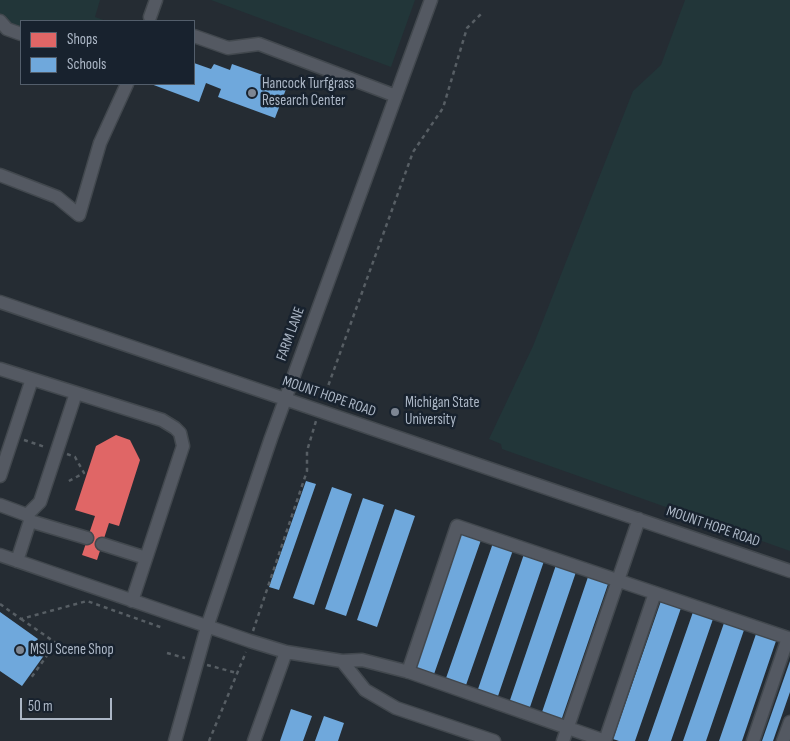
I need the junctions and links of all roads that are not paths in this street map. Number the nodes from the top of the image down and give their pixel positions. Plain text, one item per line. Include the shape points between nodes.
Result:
1 (156, 0) edge
2 (431, 0) edge
3 (152, 20) edge
4 (0, 22) edge
5 (20, 34) edge
6 (195, 36) edge
7 (127, 85) edge
8 (396, 96) junction
9 (0, 176) edge
10 (0, 303) edge
11 (0, 369) edge
12 (32, 379) junction
13 (76, 393) junction
14 (284, 399) junction
15 (0, 476) edge
16 (0, 505) edge
17 (29, 518) junction
18 (638, 519) junction
19 (87, 538) dead end
20 (102, 544) dead end
21 (0, 555) edge
22 (146, 558) junction
23 (18, 561) junction
24 (790, 571) edge
25 (618, 582) junction
26 (656, 593) junction
27 (132, 601) junction
28 (207, 627) junction
29 (286, 652) junction
30 (342, 661) junction
31 (408, 672) junction
32 (790, 722) edge
33 (568, 728) junction
34 (175, 741) edge
35 (254, 741) edge
36 (494, 741) edge
37 (563, 741) edge
38 (605, 741) edge
39 (753, 741) edge
40 (783, 741) edge

1 - 3 street
2 - 8 street, FARM LANE
4 - 5 street via 7,29
6 - 8 street via 228,48 259,44
7 - 9 street via 100,143 79,215 57,197
8 - 14 street, FARM LANE
10 - 14 street, MOUNT HOPE ROAD
11 - 12 street
12 - 13 street
12 - 15 street
13 - 17 street via 40,502
13 - 22 street via 162,420 180,433 183,446
14 - 18 street, MOUNT HOPE ROAD
14 - 28 street, FARM LANE
16 - 17 street
17 - 19 street
17 - 23 street
18 - 24 street, MOUNT HOPE ROAD
18 - 25 street
20 - 22 street
21 - 23 street
22 - 27 street
23 - 27 street
25 - 26 street
25 - 31 street via 457,526
25 - 33 street
26 - 38 street
26 - 39 street via 788,638
27 - 28 street
28 - 29 street
28 - 34 street, FARM LANE
29 - 30 street
29 - 35 street
30 - 31 street via 362,660
30 - 36 street via 365,690 396,708
31 - 33 street
32 - 40 street
33 - 37 street
33 - 38 street

